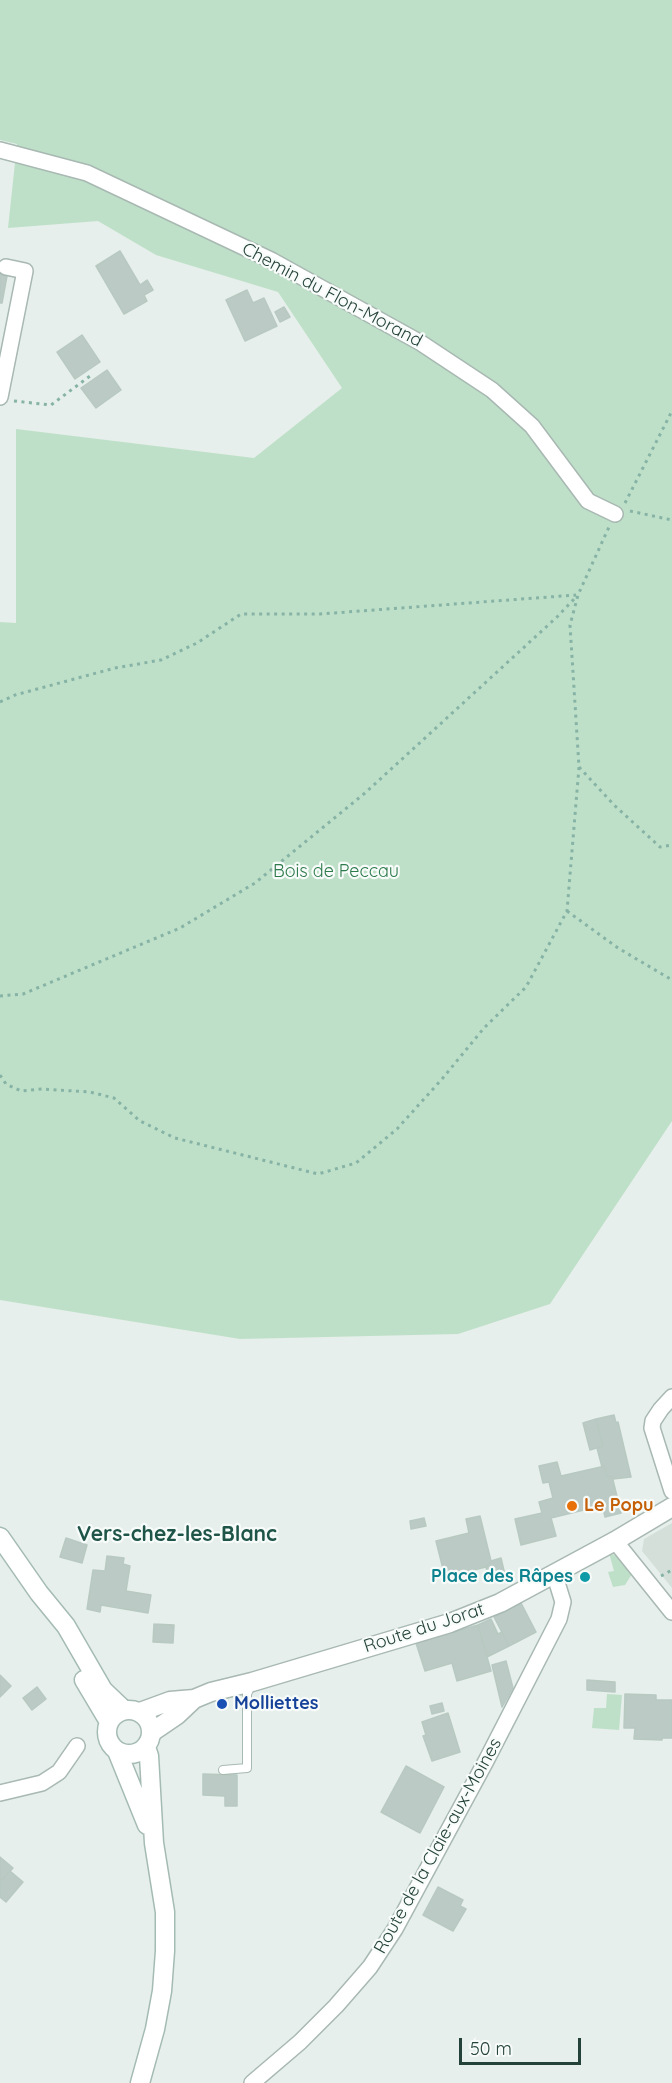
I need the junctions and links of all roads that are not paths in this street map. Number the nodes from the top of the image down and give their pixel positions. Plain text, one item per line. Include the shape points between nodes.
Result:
1 (0, 150) edge
2 (6, 267) dead end
3 (5, 399) edge
4 (619, 512) road end
5 (672, 1397) edge
6 (672, 1491) edge
7 (672, 1507) edge
8 (0, 1536) edge
9 (615, 1541) junction
10 (554, 1573) junction
11 (39, 1593) junction
12 (672, 1612) edge
13 (252, 1682) junction
14 (194, 1699) junction
15 (132, 1711) junction
16 (109, 1722) junction
17 (149, 1739) junction
18 (77, 1746) dead end
19 (117, 1751) junction
20 (223, 1770) dead end
21 (0, 1793) edge
22 (154, 1843) junction
23 (140, 2083) edge
24 (252, 2083) edge

1 - 4 street, Chemin du Flon-Morand via 87,173 273,261 421,343 492,390 532,426 588,501
2 - 3 street via 25,271
5 - 6 street via 652,1428
7 - 9 main road, Route du Jorat
8 - 11 main road
9 - 10 main road, Route du Jorat
9 - 12 street
10 - 13 main road, Route du Jorat via 500,1603 450,1623
10 - 24 street, Route de la Claie-aux-Moines via 563,1602 559,1618 395,1929 370,1967 336,2006
11 - 15 main road via 66,1626 103,1690
11 - 16 main road via 54,1631
13 - 14 main road, Route du Jorat
13 - 20 lane via 247,1694 247,1768
14 - 15 main road, Route du Jorat
14 - 17 main road, Route du Jorat
15 - 16 main road via 118,1712
15 - 17 main road via 148,1720
16 - 19 main road via 109,1742
17 - 19 main road via 132,1754
17 - 22 main road
18 - 21 street via 59,1772 42,1783
19 - 22 main road
22 - 23 main road via 165,1912 164,1960 155,2029

